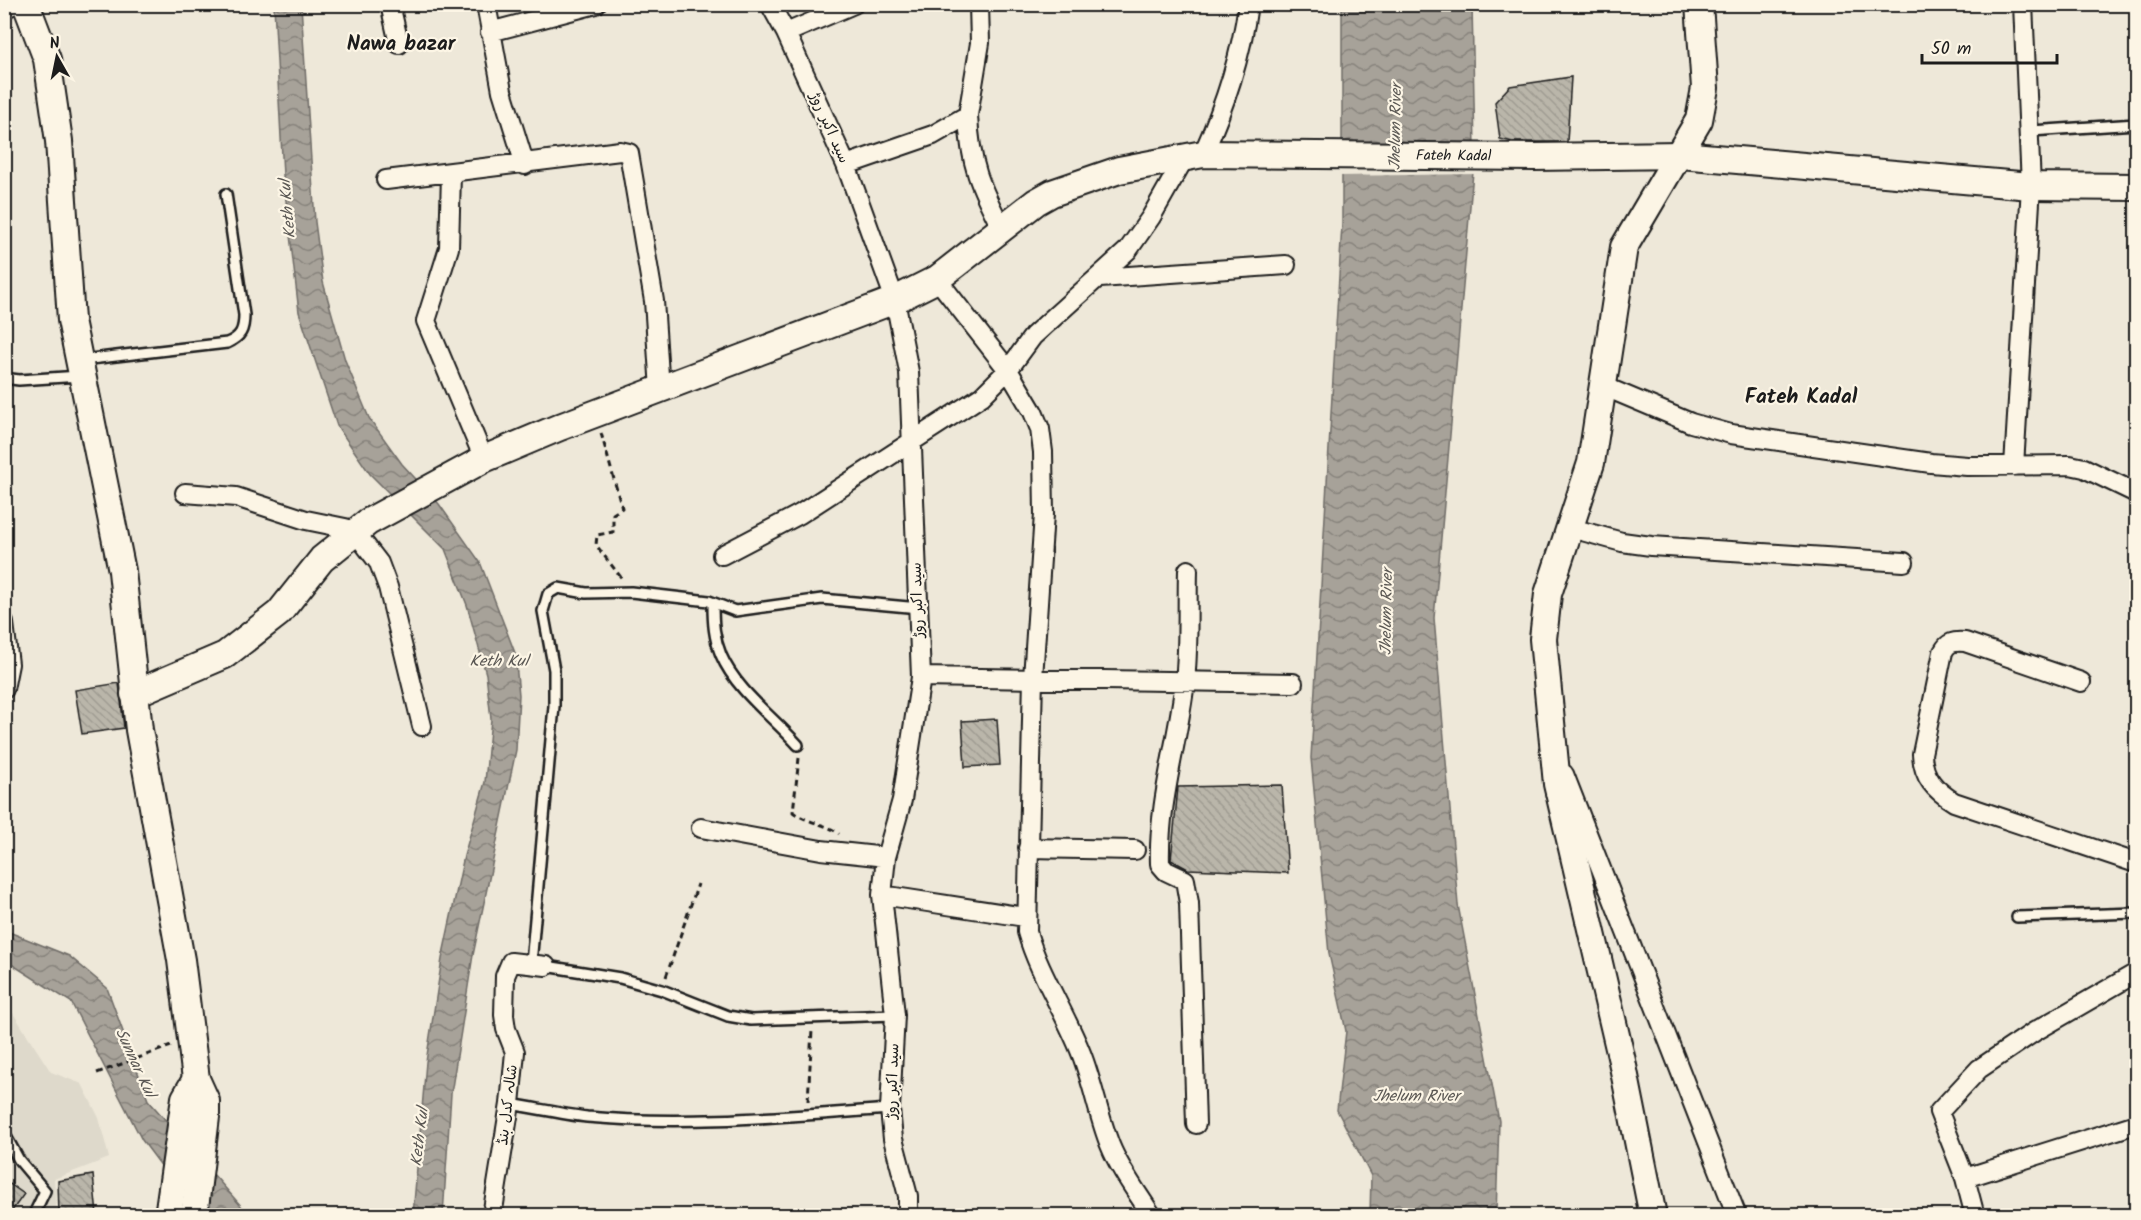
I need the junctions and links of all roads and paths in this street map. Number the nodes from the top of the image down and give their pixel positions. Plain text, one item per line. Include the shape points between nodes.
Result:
1 (14, 4) edge
2 (27, 4) edge
3 (390, 4) edge
4 (486, 4) edge
5 (596, 4) edge
6 (770, 4) edge
7 (854, 4) edge
8 (979, 4) edge
9 (1248, 4) edge
10 (1699, 4) edge
11 (2023, 4) edge
12 (4, 9) edge
13 (490, 32) junction
14 (786, 33) junction
15 (399, 44) dead end
16 (968, 115) junction
17 (2136, 124) edge
18 (2031, 131) junction
19 (1681, 155) junction
20 (1194, 156) junction
21 (525, 165) junction
22 (846, 165) junction
23 (451, 174) junction
24 (386, 180) dead end
25 (2031, 186) junction
26 (2136, 187) edge
27 (226, 194) dead end
28 (1002, 229) junction
29 (1286, 265) dead end
30 (1100, 278) junction
31 (937, 279) junction
32 (895, 300) junction
33 (81, 368) junction
34 (1008, 370) junction
35 (4, 378) edge
36 (1603, 386) junction
37 (660, 390) junction
38 (597, 414) junction
39 (912, 440) junction
40 (475, 465) junction
41 (2014, 466) junction
42 (185, 493) dead end
43 (2136, 493) edge
44 (1571, 528) junction
45 (356, 533) junction
46 (722, 555) dead end
47 (1904, 562) dead end
48 (1188, 570) dead end
49 (631, 592) junction
50 (712, 604) junction
51 (919, 608) junction
52 (4, 623) edge
53 (921, 676) junction
54 (1033, 678) junction
55 (1185, 681) junction
56 (2081, 682) dead end
57 (1293, 683) dead end
58 (4, 689) edge
59 (134, 694) junction
60 (422, 726) dead end
61 (798, 745) joint
62 (1554, 747) junction
63 (701, 828) dead end
64 (841, 836) dead end
65 (1028, 848) junction
66 (1135, 850) dead end
67 (886, 857) junction
68 (2136, 863) edge
69 (698, 884) dead end
70 (882, 895) junction
71 (2136, 913) edge
72 (1025, 917) junction
73 (2017, 917) dead end
74 (539, 965) junction
75 (2136, 972) edge
76 (662, 990) junction
77 (895, 1015) junction
78 (812, 1019) junction
79 (191, 1038) junction
80 (97, 1072) dead end
81 (510, 1104) junction
82 (890, 1108) junction
83 (807, 1115) junction
84 (194, 1116) junction
85 (1196, 1124) dead end
86 (2136, 1124) edge
87 (4, 1133) edge
88 (1965, 1178) junction
89 (33, 1215) edge
90 (168, 1215) edge
91 (194, 1215) edge
92 (492, 1215) edge
93 (908, 1215) edge
94 (1152, 1215) edge
95 (1653, 1215) edge
96 (1737, 1215) edge
97 (1975, 1215) edge

1 - 12 street
2 - 33 street via 47,58 59,141 71,320
3 - 15 street
4 - 13 street
5 - 13 street
6 - 14 street, سید اکبر روڑ
7 - 14 street
8 - 16 street via 980,43
9 - 20 street via 1242,49 1218,121
10 - 19 street via 1704,103 1700,120
11 - 18 street
13 - 21 street via 502,91
14 - 22 street, سید اکبر روڑ
16 - 22 street via 933,135
16 - 28 street via 972,162
17 - 18 lane
18 - 25 street
19 - 20 street, Fateh Kadal
19 - 25 street, Fateh Kadal
19 - 36 street via 1624,247
20 - 28 street, Fateh Kadal via 1119,170 1052,193
20 - 30 street via 1128,250
21 - 23 street
21 - 37 street via 620,151 629,153 654,301
22 - 32 street, سید اکبر روڑ
23 - 24 street
23 - 40 street via 449,248 426,321
25 - 26 street, Fateh Kadal
25 - 41 street
27 - 33 lane via 244,315 243,331 237,339
28 - 31 street, Fateh Kadal
29 - 30 street
30 - 34 street via 1033,336
31 - 32 street, Fateh Kadal
31 - 34 street
32 - 37 street, Fateh Kadal
32 - 39 street, سید اکبر روڑ via 909,372
33 - 35 lane via 19,380
33 - 59 street via 122,571
34 - 39 street via 982,396
34 - 54 street via 1033,412 1044,452 1044,514
36 - 41 street via 1691,423 1731,434 1931,462
36 - 44 street via 1591,463
37 - 38 street, Fateh Kadal
38 - 40 street, Fateh Kadal
38 - 49 path via 621,508 613,514 613,532 597,535 596,545
39 - 46 street via 800,514
39 - 51 street, سید اکبر روڑ
40 - 45 street, Fateh Kadal via 384,513
41 - 43 street via 2084,468
42 - 45 street via 236,497
44 - 47 street via 1651,546
44 - 62 street via 1544,616
45 - 59 street, Fateh Kadal via 322,560 279,613 225,655
45 - 60 street via 379,563 388,587
48 - 55 street
49 - 50 lane
49 - 74 lane via 586,593 558,588 548,594 543,605 554,670 554,706
50 - 51 lane via 735,611 822,599
50 - 61 lane via 714,632 722,657 739,682
51 - 53 street, سید اکبر روڑ
52 - 58 street via 9,664
53 - 54 street
53 - 67 street, سید اکبر روڑ via 902,800
54 - 55 street
54 - 65 street
55 - 57 street
55 - 85 street via 1162,815 1160,864 1185,880 1190,903
56 - 68 street via 1954,641 1943,652 1922,754 1923,769 1939,792 1954,802
59 - 79 street
61 - 64 path via 800,766 792,812 803,820 833,828
62 - 95 street via 1557,784 1622,1061
62 - 96 street
63 - 67 street via 821,850
65 - 66 street
65 - 72 street
67 - 70 street, سید اکبر روڑ
69 - 76 path
70 - 72 street
70 - 77 street, سید اکبر روڑ
71 - 73 lane
72 - 94 street via 1037,962 1082,1054 1109,1143 1122,1171
74 - 76 lane via 620,978
74 - 81 street, شالہ کدل بنڈ via 511,962 505,976 504,1015 515,1052
75 - 88 street via 1979,1069 1939,1112
76 - 78 lane via 728,1016 752,1020
77 - 78 lane
77 - 82 street, سید اکبر روڑ
78 - 83 path
79 - 80 path
79 - 84 street via 196,1079 185,1098
81 - 83 lane via 586,1117 673,1120
81 - 92 street, شالہ کدل بنڈ
82 - 83 lane
82 - 93 street, سید اکبر روڑ via 893,1139 908,1196
84 - 90 street
84 - 91 street
86 - 88 street
87 - 89 lane via 19,1160 45,1191
88 - 97 street

